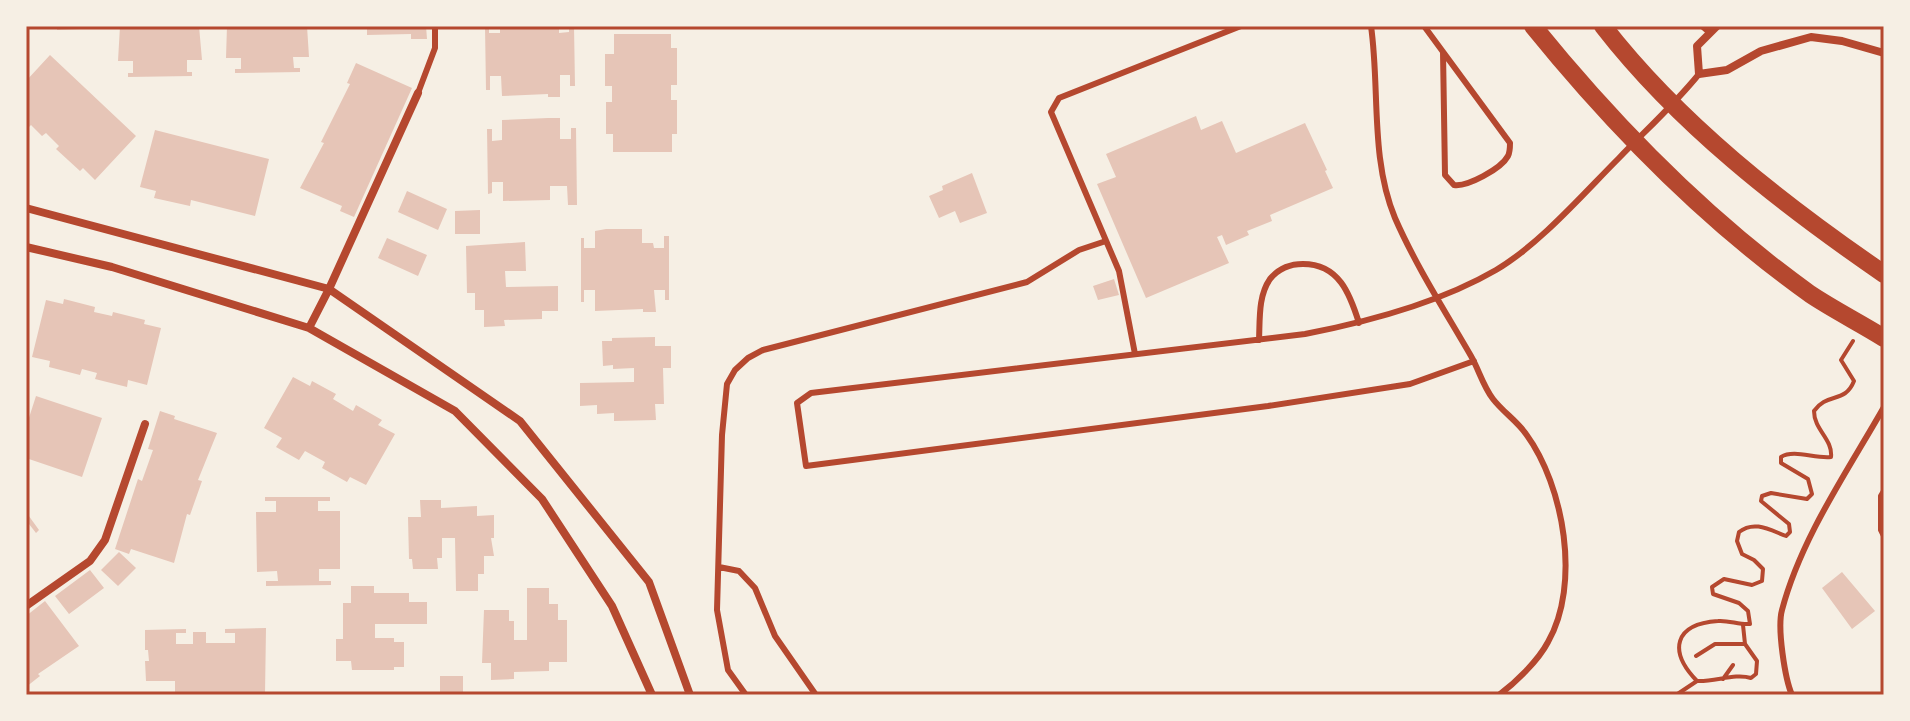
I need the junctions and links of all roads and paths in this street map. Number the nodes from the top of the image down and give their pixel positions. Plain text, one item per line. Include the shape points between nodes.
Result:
1 (435, 26) edge
2 (1241, 26) edge
3 (1371, 26) edge
4 (1424, 26) edge
5 (1533, 26) edge
6 (1603, 26) edge
7 (1702, 26) edge
8 (1714, 29) edge
9 (1443, 52) junction
10 (1884, 53) edge
11 (1699, 74) junction
12 (418, 93) joint
13 (1674, 105) junction
14 (1635, 142) junction
15 (26, 208) edge
16 (1106, 241) junction
17 (26, 247) edge
18 (1884, 274) edge
19 (329, 289) junction
20 (1437, 296) junction
21 (1359, 323) junction
22 (1862, 325) junction
23 (309, 328) junction
24 (1884, 338) edge
25 (1259, 340) junction
26 (1135, 354) junction
27 (1474, 361) junction
28 (1884, 407) edge
29 (145, 424) dead end
30 (1884, 491) edge
31 (1884, 536) edge
32 (719, 567) junction
33 (26, 606) edge
34 (1743, 625) junction
35 (1745, 644) junction
36 (1696, 656) dead end
37 (1733, 665) dead end
38 (1723, 679) junction
39 (1697, 681) junction
40 (652, 695) edge
41 (690, 695) edge
42 (746, 695) edge
43 (816, 695) edge
44 (1499, 695) edge
45 (1676, 695) edge
46 (1792, 695) edge

1 - 12 lane via 435,48
2 - 16 lane via 1059,98 1051,112
3 - 20 lane via 1384,180 1394,215
4 - 9 lane
5 - 14 main road
6 - 13 main road
7 - 8 lane
8 - 11 street via 1697,46
9 - 9 lane via 1510,143 1501,164 1464,186 1454,185 1445,175
10 - 11 street via 1811,37 1761,51 1727,70
11 - 13 lane
12 - 19 street
13 - 14 lane
13 - 18 main road via 1801,215
14 - 20 lane via 1575,203 1497,269
14 - 22 main road via 1729,231 1812,295
15 - 19 street
16 - 26 lane via 1119,271
16 - 32 lane via 1079,250 1027,282 748,358 727,384
17 - 23 street via 112,267
19 - 23 street
19 - 41 street via 520,421 649,582
20 - 21 lane
20 - 27 lane
21 - 25 lane
21 - 25 lane via 1340,280 1313,264 1294,264 1269,280 1261,301
22 - 24 main road
22 - 34 path via 1841,360 1854,381 1850,391 1820,402 1814,411 1831,457 1781,457 1788,469 1808,479 1812,494 1807,499 1762,496 1761,501 1789,524 1790,532 1786,536 1746,526 1737,541 1742,554 1763,569 1762,581 1752,585 1724,579 1712,587 1713,594 1748,611 1750,624
23 - 40 street via 455,411 542,499 612,606
25 - 26 lane
26 - 27 lane via 811,393 797,403 806,466 1410,384
27 - 44 lane via 1494,400 1528,436 1553,490 1566,547 1562,595 1548,643
28 - 46 lane via 1802,555 1781,614 1785,680
29 - 33 street via 105,540 90,561
30 - 31 lane
32 - 42 lane via 717,610 728,670
32 - 43 lane via 739,571 755,588 775,636
34 - 35 path
34 - 39 path via 1720,620 1685,630 1678,654
35 - 36 path via 1715,644
35 - 38 path via 1757,661 1756,674
37 - 38 path
38 - 39 path
39 - 45 path

